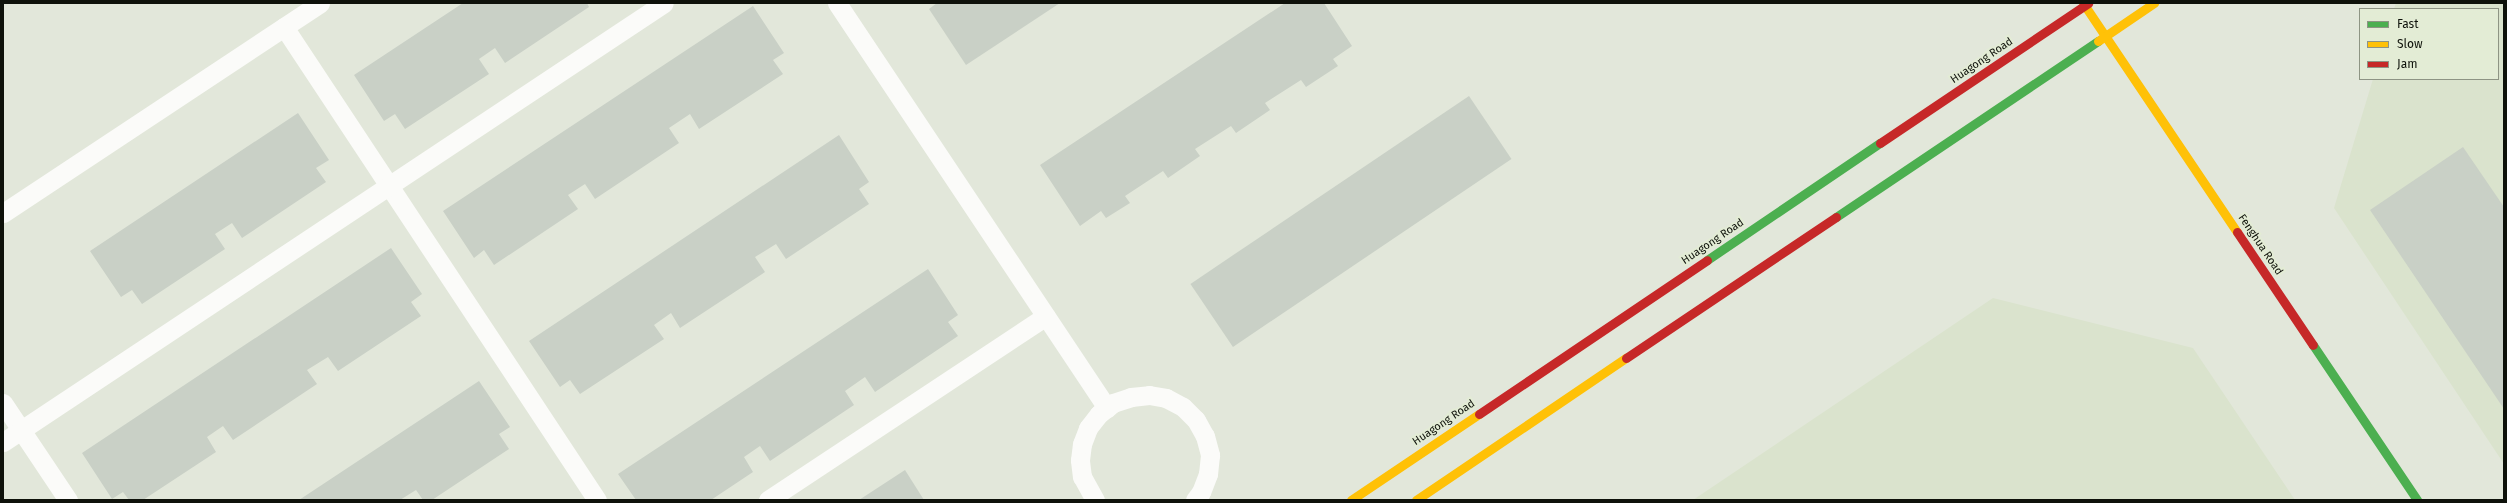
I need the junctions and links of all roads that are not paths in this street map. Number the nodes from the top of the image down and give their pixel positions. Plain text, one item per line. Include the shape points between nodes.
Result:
1 (320, 3) edge
2 (664, 3) edge
3 (837, 3) edge
4 (2154, 3) edge
5 (2085, 4) edge
6 (284, 27) junction
7 (2105, 36) junction
8 (389, 186) junction
9 (3, 212) edge
10 (1046, 316) junction
11 (3, 403) edge
12 (1107, 408) junction
13 (21, 430) junction
14 (3, 442) edge
15 (68, 500) edge
16 (597, 500) edge
17 (768, 500) edge
18 (1095, 500) edge
19 (1195, 500) edge
20 (1351, 500) edge
21 (1416, 500) edge
22 (2417, 500) edge

1 - 6 lane
2 - 8 lane
3 - 10 lane
4 - 7 main road
5 - 7 main road, Fenghua Road
5 - 20 main road, Huagong Road
6 - 8 lane
6 - 9 lane
7 - 21 main road
7 - 22 main road, Fenghua Road
8 - 13 lane
8 - 16 lane
10 - 12 lane
10 - 17 lane
11 - 13 lane
12 - 18 lane via 1088,428 1082,444 1082,477
12 - 19 lane via 1131,397 1149,395 1166,398 1183,407 1196,420 1205,436 1210,455 1208,474
13 - 14 lane
13 - 15 lane

